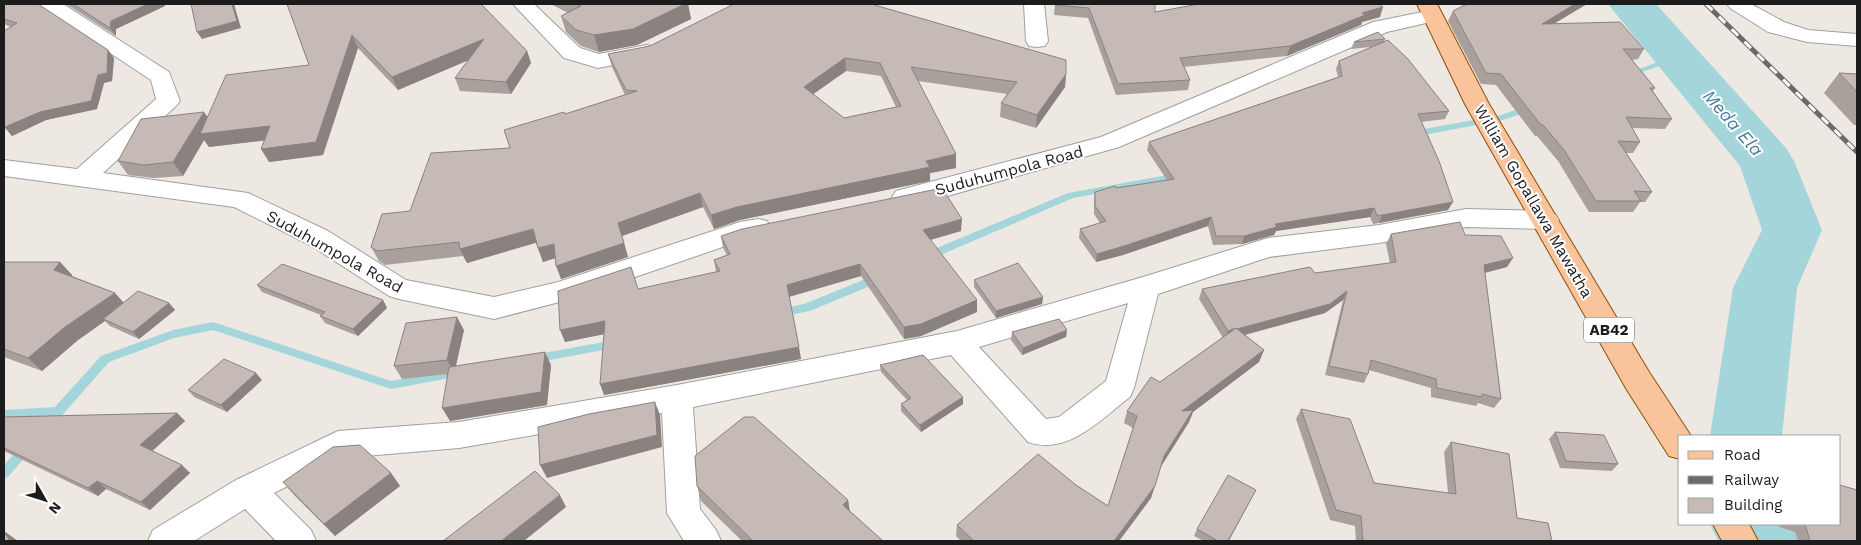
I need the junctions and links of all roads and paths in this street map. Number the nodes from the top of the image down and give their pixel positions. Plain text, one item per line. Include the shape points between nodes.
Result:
1 (50, 4) edge
2 (523, 4) edge
3 (1034, 4) edge
4 (1737, 4) edge
5 (1429, 7) edge
6 (1857, 40) edge
7 (1037, 41) dead end
8 (662, 44) edge
9 (4, 168) edge
10 (80, 180) junction
11 (881, 202) edge
12 (1543, 216) junction
13 (778, 223) edge
14 (1146, 287) junction
15 (957, 342) junction
16 (677, 398) junction
17 (1678, 443) edge
18 (248, 490) junction
19 (1731, 525) edge
20 (165, 541) edge
21 (298, 541) edge
22 (704, 541) edge
23 (1741, 541) edge

1 - 10 street via 161,76 168,101
2 - 8 street via 572,53 598,61 644,53
3 - 7 street
4 - 6 street via 1776,28 1807,36
5 - 11 street, Suduhumpola Road via 1110,142 937,190
5 - 12 main road, William Gopallawa Mawatha / AB42 via 1478,104
9 - 10 street, Suduhumpola Road
10 - 13 street, Suduhumpola Road via 239,199 319,238 399,289 494,308 561,292 740,231
12 - 14 street via 1466,218 1379,234 1268,248
12 - 17 main road, William Gopallawa Mawatha / AB42 via 1638,381
14 - 15 street
14 - 15 street via 1119,388 1066,428 1039,433
15 - 16 street
16 - 18 street via 459,436 338,445
16 - 22 street via 684,514
18 - 20 street
18 - 21 street
19 - 23 main road

